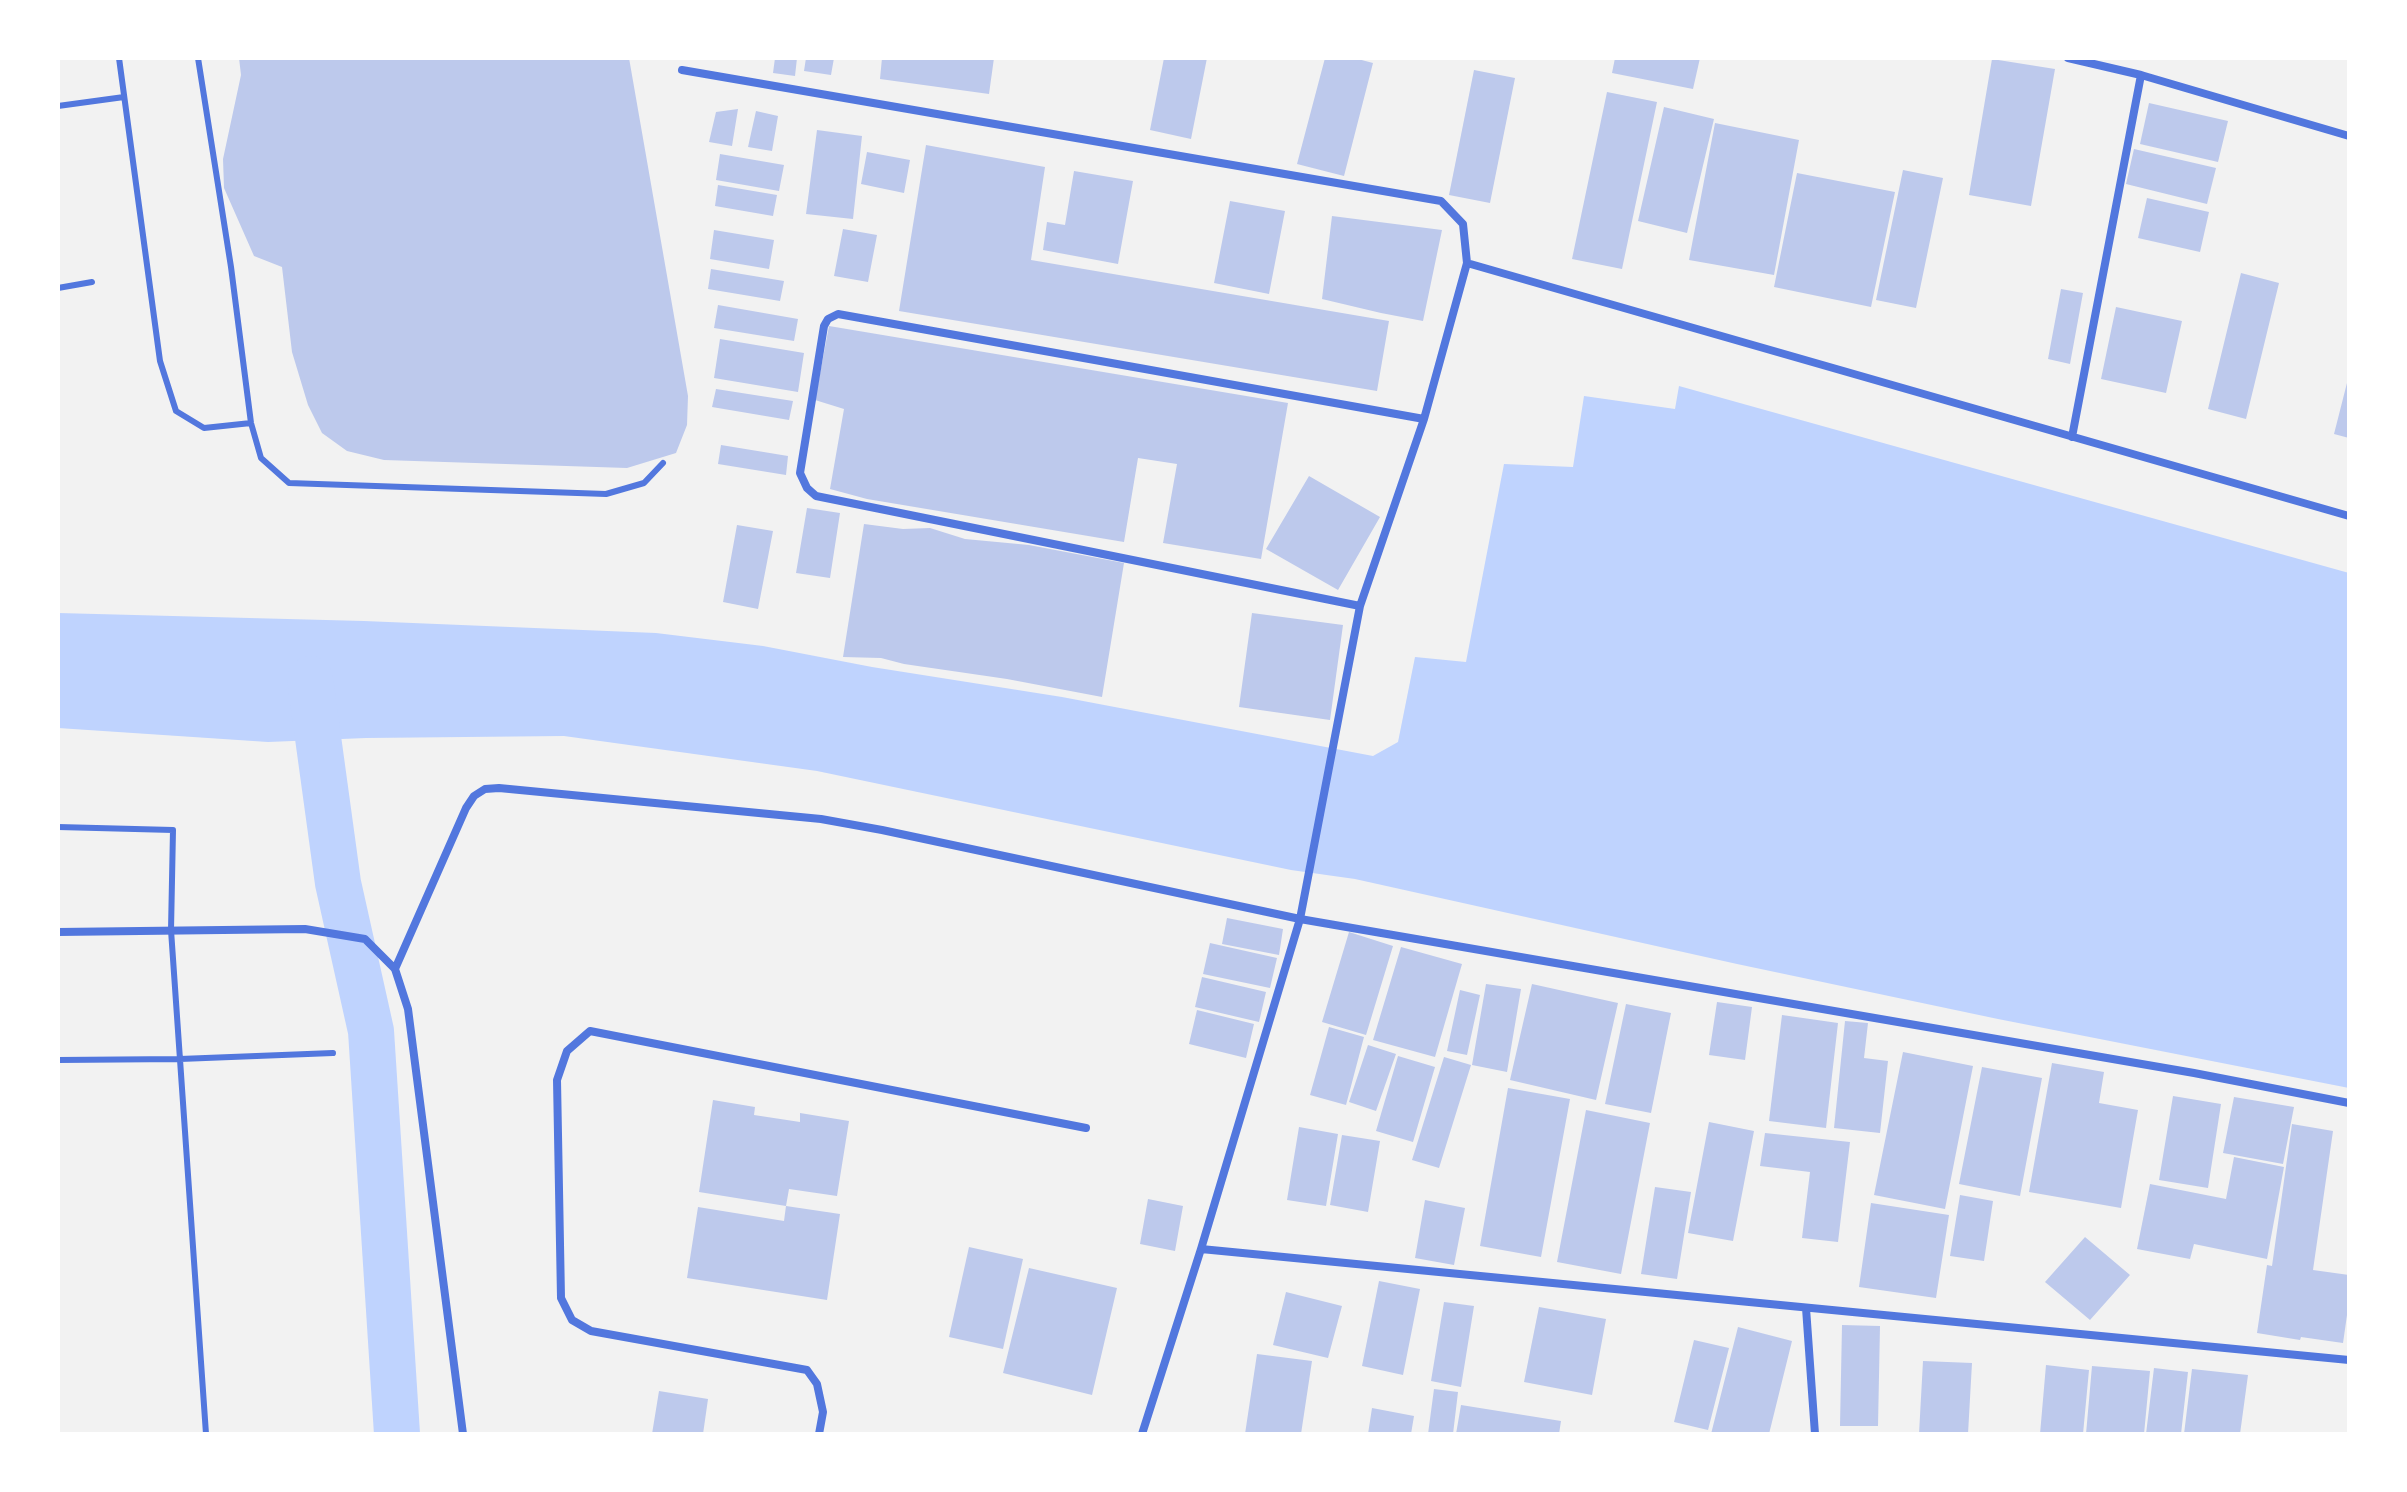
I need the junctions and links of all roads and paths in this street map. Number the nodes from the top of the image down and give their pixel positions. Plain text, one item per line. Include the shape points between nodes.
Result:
1 (119, 58) edge
2 (198, 58) edge
3 (2068, 58) edge
4 (682, 70) dead end
5 (2141, 75) junction
6 (124, 97) junction
7 (58, 106) edge
8 (2349, 136) edge
9 (1467, 263) junction
10 (92, 282) dead end
11 (58, 288) edge
12 (1424, 419) junction
13 (251, 423) junction
14 (2072, 437) junction
15 (663, 463) dead end
16 (2349, 516) edge
17 (1360, 606) junction
18 (58, 827) edge
19 (1300, 919) junction
20 (171, 930) junction
21 (58, 932) edge
22 (395, 969) junction
23 (333, 1053) dead end
24 (180, 1059) junction
25 (58, 1060) edge
26 (2349, 1103) edge
27 (1086, 1128) dead end
28 (1201, 1249) junction
29 (1806, 1308) junction
30 (2349, 1360) edge
31 (206, 1434) edge
32 (463, 1434) edge
33 (819, 1434) edge
34 (1142, 1434) edge
35 (1815, 1434) edge

1 - 6 lane
2 - 13 lane
3 - 5 street
4 - 9 street via 1441,201 1463,224
5 - 8 street
5 - 14 street
6 - 7 lane
6 - 13 lane via 160,361 176,411 204,428
9 - 12 street
9 - 14 street
10 - 11 lane
12 - 17 street
12 - 17 street via 838,314 824,326 800,473 816,496
13 - 15 lane via 261,458 289,483 606,494 644,483
14 - 16 street
17 - 19 street
18 - 20 lane via 173,830
19 - 22 street via 821,819 499,788 485,789 466,808
19 - 26 street
19 - 28 street
20 - 21 street
20 - 22 street via 305,929 365,939
20 - 24 lane
22 - 32 street via 408,1009
23 - 24 lane
24 - 25 lane
24 - 31 lane
27 - 33 street via 590,1031 567,1051 557,1096 561,1298 572,1320 591,1331 807,1370 817,1384 823,1412
28 - 29 street
28 - 34 street
29 - 30 street
29 - 35 street

